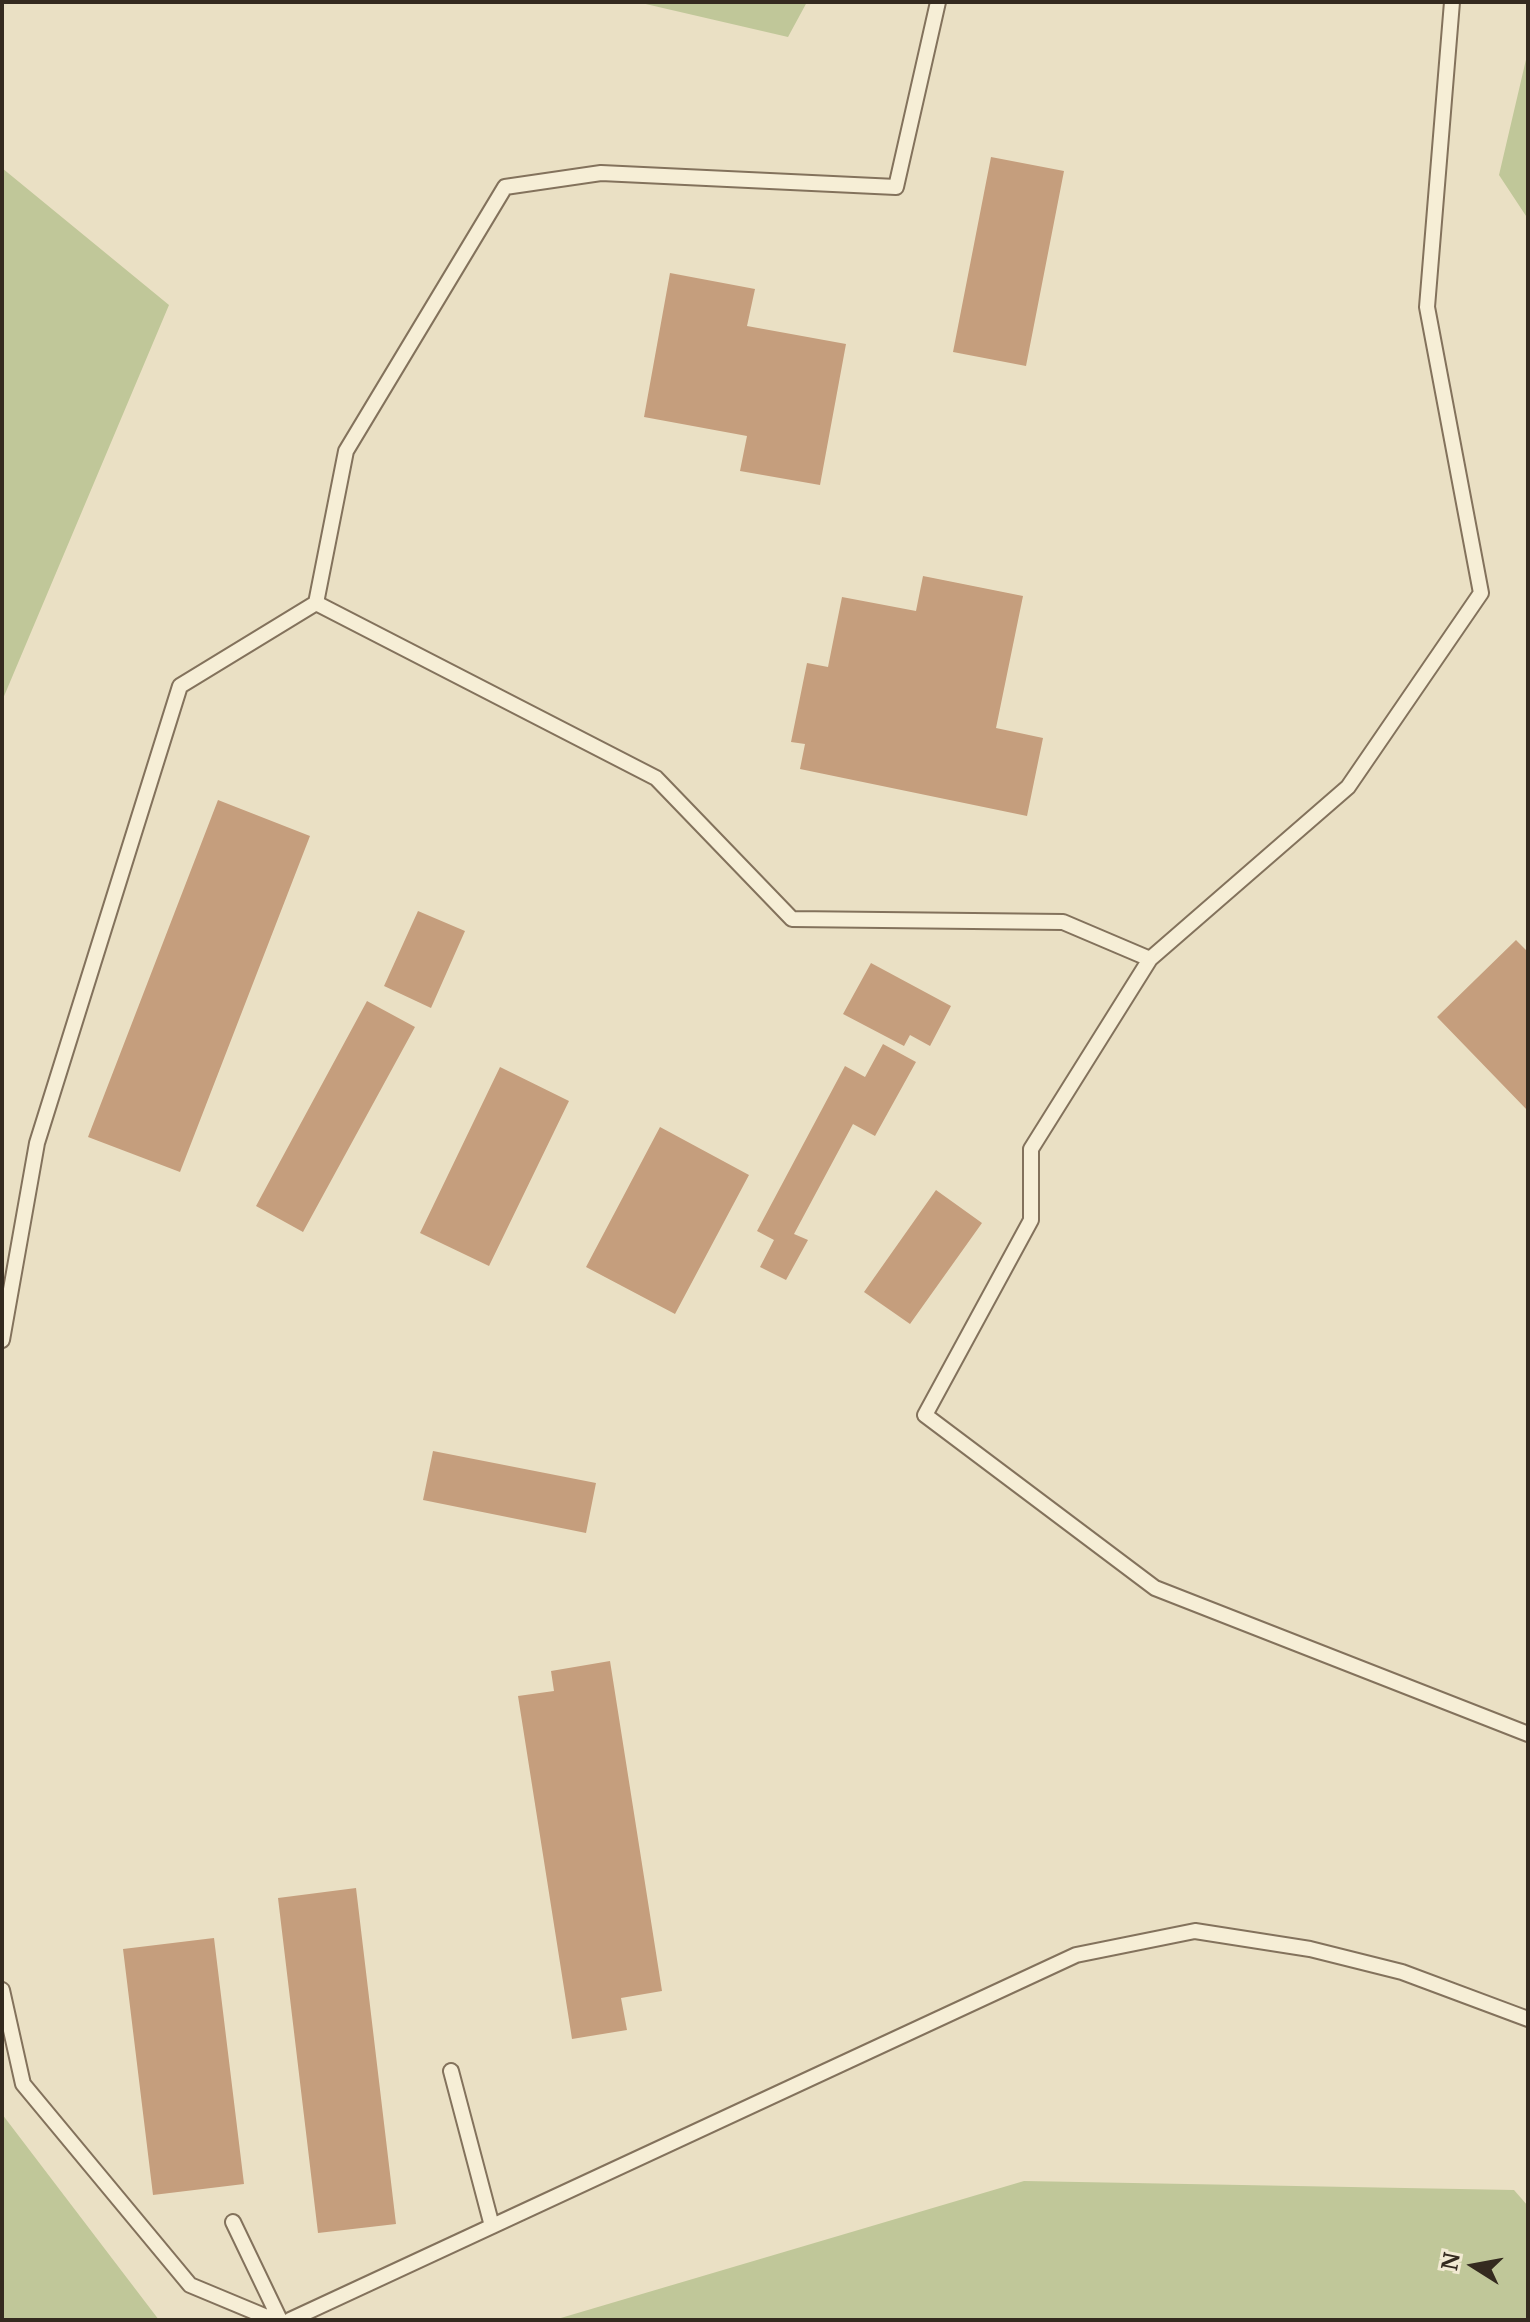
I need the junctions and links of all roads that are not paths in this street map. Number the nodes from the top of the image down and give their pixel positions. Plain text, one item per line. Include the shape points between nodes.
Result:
1 (938, 2) edge
2 (1452, 2) edge
3 (316, 603) junction
4 (1150, 959) junction
5 (2, 1340) edge
6 (1528, 1734) edge
7 (2, 1990) edge
8 (1528, 2019) edge
9 (451, 2071) dead end
10 (233, 2222) dead end
11 (492, 2226) junction
12 (274, 2320) edge
13 (280, 2320) edge
14 (290, 2320) edge

1 - 3 lane via 896,187 601,173 505,187 346,451
2 - 4 lane via 1427,307 1481,593 1348,787
3 - 4 lane via 656,778 792,919 1063,922
3 - 5 lane via 180,686 37,1143
4 - 6 lane via 1031,1149 1031,1220 925,1415 1155,1588
7 - 12 lane via 23,2084 190,2285
8 - 11 lane via 1402,1972 1310,1949 1195,1931 1076,1955
9 - 11 lane
10 - 13 lane
11 - 14 lane

